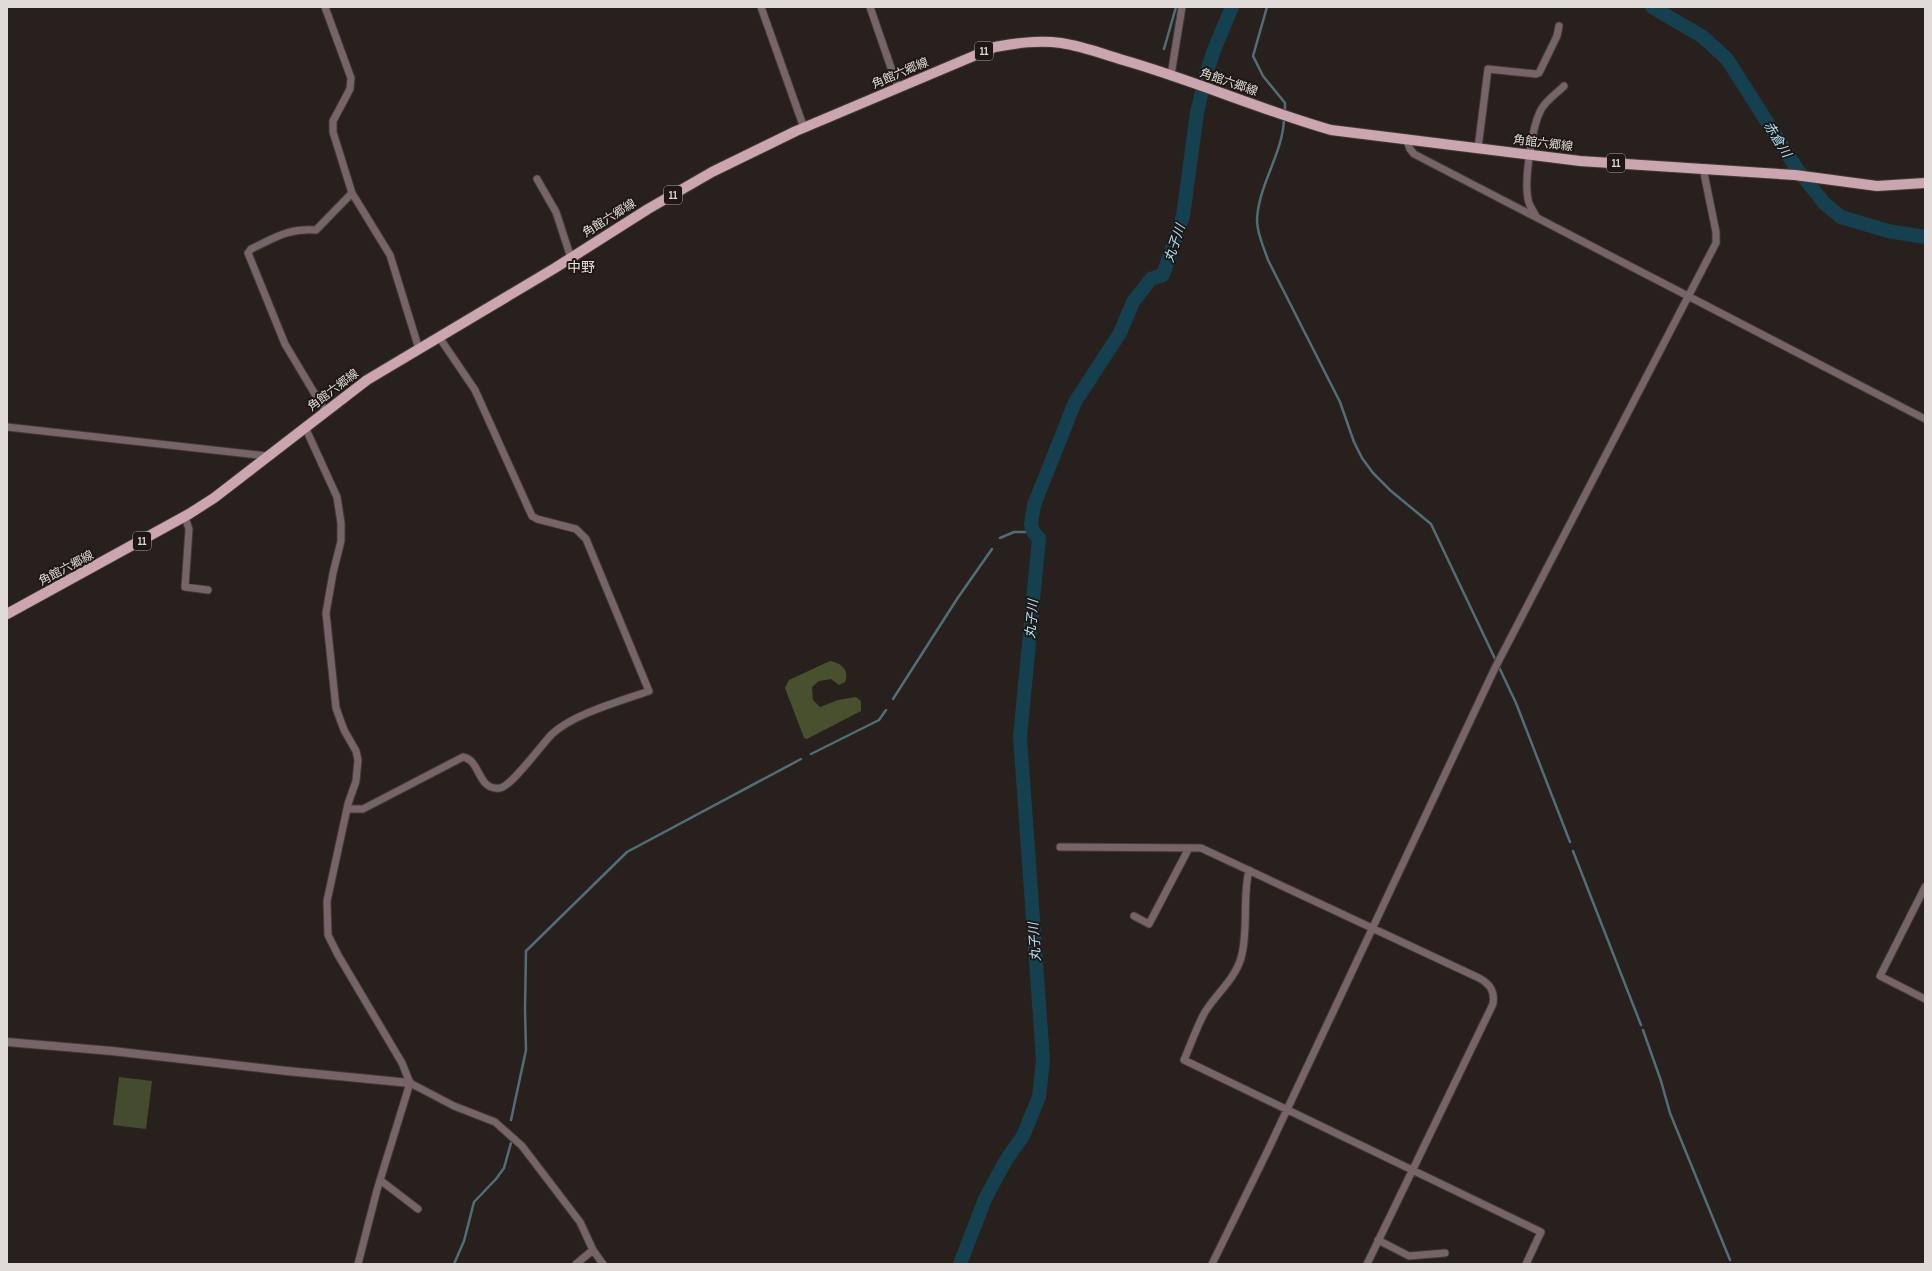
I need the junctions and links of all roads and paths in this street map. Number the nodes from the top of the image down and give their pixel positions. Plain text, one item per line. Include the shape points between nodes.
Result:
1 (325, 7) edge
2 (761, 7) edge
3 (870, 7) edge
4 (1182, 7) edge
5 (1559, 26) dead end
6 (1171, 75) junction
7 (1564, 86) dead end
8 (898, 88) junction
9 (804, 128) junction
10 (1407, 141) junction
11 (1478, 148) junction
12 (1530, 156) junction
13 (1703, 168) junction
14 (537, 179) dead end
15 (1925, 183) edge
16 (352, 193) junction
17 (1538, 217) junction
18 (571, 258) junction
19 (1688, 296) junction
20 (439, 338) junction
21 (419, 349) junction
22 (325, 411) junction
23 (1925, 419) edge
24 (305, 427) junction
25 (7, 428) edge
26 (267, 456) junction
27 (185, 517) junction
28 (208, 590) dead end
29 (7, 614) edge
30 (347, 809) junction
31 (1060, 847) dead end
32 (1189, 848) junction
33 (1249, 870) junction
34 (1925, 887) edge
35 (1134, 916) dead end
36 (1372, 928) junction
37 (1925, 999) edge
38 (7, 1042) edge
39 (410, 1083) junction
40 (1286, 1109) junction
41 (1414, 1169) junction
42 (380, 1180) junction
43 (418, 1209) dead end
44 (1378, 1240) junction
45 (593, 1250) junction
46 (1445, 1253) dead end
47 (358, 1264) edge
48 (576, 1264) edge
49 (602, 1264) edge
50 (1212, 1264) edge
51 (1367, 1264) edge
52 (1526, 1264) edge

1 - 16 street via 350,78 350,89 333,121 332,132
2 - 9 street
3 - 8 street
4 - 6 street
5 - 11 street via 1557,36 1539,73 1488,69
6 - 8 main road, 角館六郷線 / 11 via 1076,46 1056,42 1024,42 995,47
6 - 10 main road, 角館六郷線 / 11 via 1331,130
7 - 12 street via 1542,108 1537,119
8 - 9 main road, 角館六郷線 / 11
9 - 18 main road, 角館六郷線 / 11 via 712,172
10 - 11 main road, 角館六郷線 / 11
10 - 17 street via 1414,154
11 - 12 main road, 角館六郷線 / 11
12 - 13 main road, 角館六郷線 / 11
12 - 17 street via 1528,200
13 - 15 main road, 角館六郷線 / 11 via 1834,179 1877,186
13 - 19 street via 1716,243
14 - 18 street via 556,212
16 - 21 street via 390,255
16 - 22 street via 316,230 291,231 251,248 248,253 285,344
17 - 19 street
18 - 20 main road, 角館六郷線 / 11
19 - 23 street
19 - 36 street via 1495,668
20 - 21 main road, 角館六郷線 / 11
20 - 30 street via 476,390 532,516 576,529 586,539 650,691 563,724 508,784 500,788 487,786 472,762 463,757 363,809
21 - 22 main road, 角館六郷線 / 11 via 367,380
22 - 24 main road, 角館六郷線 / 11
24 - 26 main road, 角館六郷線 / 11
24 - 30 street via 337,497 342,523 341,541 326,613 336,708 358,760 356,781
25 - 26 street
26 - 27 main road, 角館六郷線 / 11 via 214,498
27 - 28 street via 189,528 185,587
27 - 29 main road, 角館六郷線 / 11
30 - 39 street via 327,901 328,935 402,1063
31 - 32 street
32 - 33 street via 1201,848
32 - 35 street via 1149,924
33 - 36 street
33 - 40 street via 1241,958 1237,968 1204,1013 1184,1060
34 - 37 street via 1880,976
36 - 40 street
36 - 41 street via 1479,978 1486,982 1493,992 1493,1004
38 - 39 street
39 - 42 street
39 - 45 street via 454,1106 495,1122 522,1146 580,1222
40 - 41 street
40 - 50 street
41 - 44 street
41 - 52 street via 1541,1232
42 - 43 street
42 - 47 street
44 - 46 street via 1409,1256
44 - 51 street
45 - 48 street
45 - 49 street

